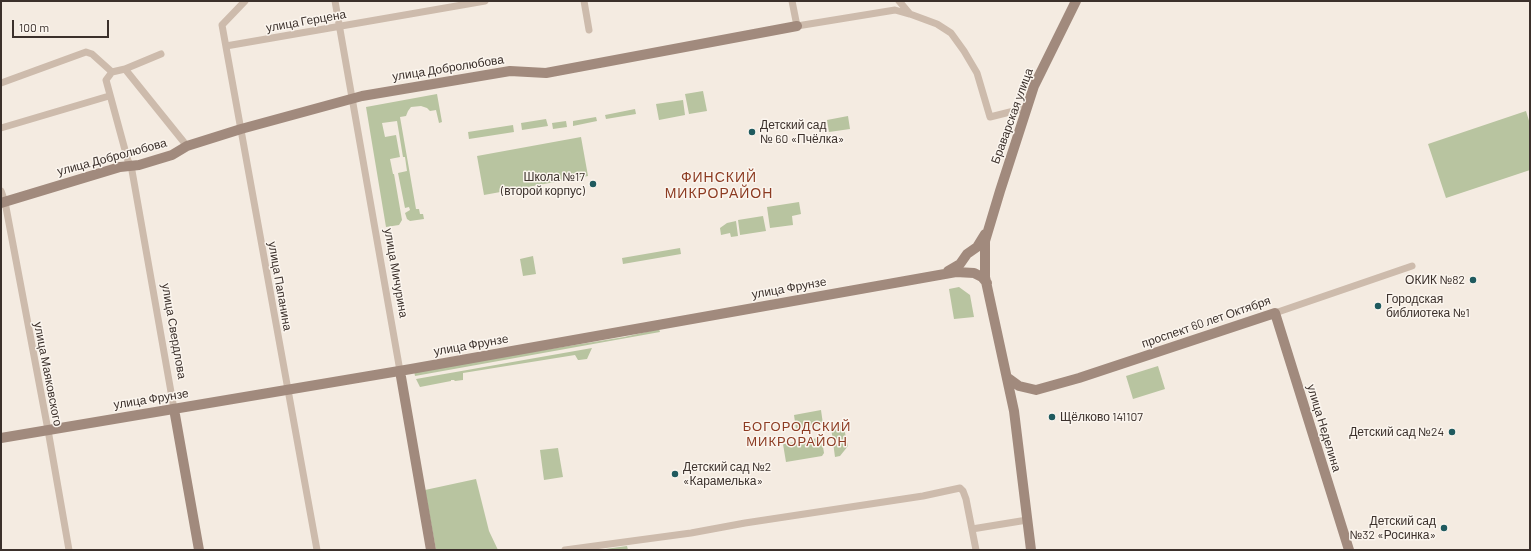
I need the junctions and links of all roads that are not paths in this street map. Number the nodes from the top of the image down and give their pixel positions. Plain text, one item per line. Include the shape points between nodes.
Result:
1 (244, 1) edge
2 (335, 1) edge
3 (485, 1) edge
4 (584, 1) edge
5 (792, 1) edge
6 (899, 1) edge
7 (1076, 1) edge
8 (910, 14) junction
9 (339, 26) junction
10 (797, 26) junction
11 (589, 30) dead end
12 (226, 46) junction
13 (161, 54) dead end
14 (125, 69) junction
15 (112, 72) junction
16 (1, 83) edge
17 (109, 96) junction
18 (353, 98) junction
19 (1026, 108) junction
20 (1, 128) edge
21 (241, 129) junction
22 (187, 146) junction
23 (131, 165) junction
24 (1, 191) edge
25 (3, 202) edge
26 (991, 221) junction
27 (972, 251) junction
28 (964, 260) junction
29 (985, 260) junction
30 (1412, 266) dead end
31 (973, 272) junction
32 (944, 274) junction
33 (987, 283) junction
34 (1275, 313) junction
35 (400, 371) junction
36 (1008, 378) junction
37 (287, 390) junction
38 (174, 409) junction
39 (48, 430) junction
40 (1, 438) edge
41 (1027, 520) junction
42 (972, 529) junction
43 (69, 550) edge
44 (199, 550) edge
45 (317, 550) edge
46 (431, 550) edge
47 (566, 550) edge
48 (976, 550) edge
49 (1031, 550) edge
50 (1349, 550) edge

1 - 12 street, улица Папанина via 222,25
2 - 9 street, улица Мичурина
3 - 9 street, улица Герцена
4 - 11 street
5 - 10 street
6 - 8 street
7 - 19 street, Браварская улица via 1034,86
8 - 10 street, улица Добролюбова via 895,10
8 - 19 street via 951,33 977,73 990,117
9 - 12 street, улица Герцена
9 - 18 street, улица Мичурина
10 - 18 street, улица Добролюбова via 546,73 510,71
12 - 21 street, улица Папанина
13 - 14 street
14 - 15 street
14 - 22 street
15 - 16 street via 92,54 86,52
15 - 17 street, улица Свердлова via 106,80
17 - 20 street
17 - 23 street, улица Свердлова
18 - 21 street, улица Добролюбова
18 - 35 street, улица Мичурина
19 - 26 street, Браварская улица
21 - 22 street, улица Добролюбова
21 - 37 street, улица Папанина
22 - 23 street, улица Добролюбова via 172,156
23 - 25 street, улица Добролюбова via 120,166
23 - 38 street, улица Свердлова
24 - 25 street, улица Маяковского
25 - 39 street, улица Маяковского
26 - 27 street via 981,242
26 - 29 street via 985,241
27 - 28 street via 966,254
27 - 29 street via 978,251
28 - 31 street via 966,269
28 - 32 street
29 - 31 street via 980,271
29 - 33 street
30 - 34 street, проспект 60 лет Октября
31 - 32 street, улица Фрунзе
31 - 33 street
32 - 35 street, улица Фрунзе
33 - 36 street
34 - 36 street, проспект 60 лет Октября via 1036,390 1019,386
34 - 50 street, улица Неделина
35 - 37 street, улица Фрунзе
35 - 46 street, улица Мичурина
36 - 41 street
37 - 38 street, улица Фрунзе
37 - 45 street, улица Папанина
38 - 39 street, улица Фрунзе
38 - 44 street, улица Свердлова
39 - 40 street, улица Фрунзе
39 - 43 street, улица Маяковского
41 - 42 street
41 - 49 street
42 - 47 street via 963,491 960,488 691,533
42 - 48 street

